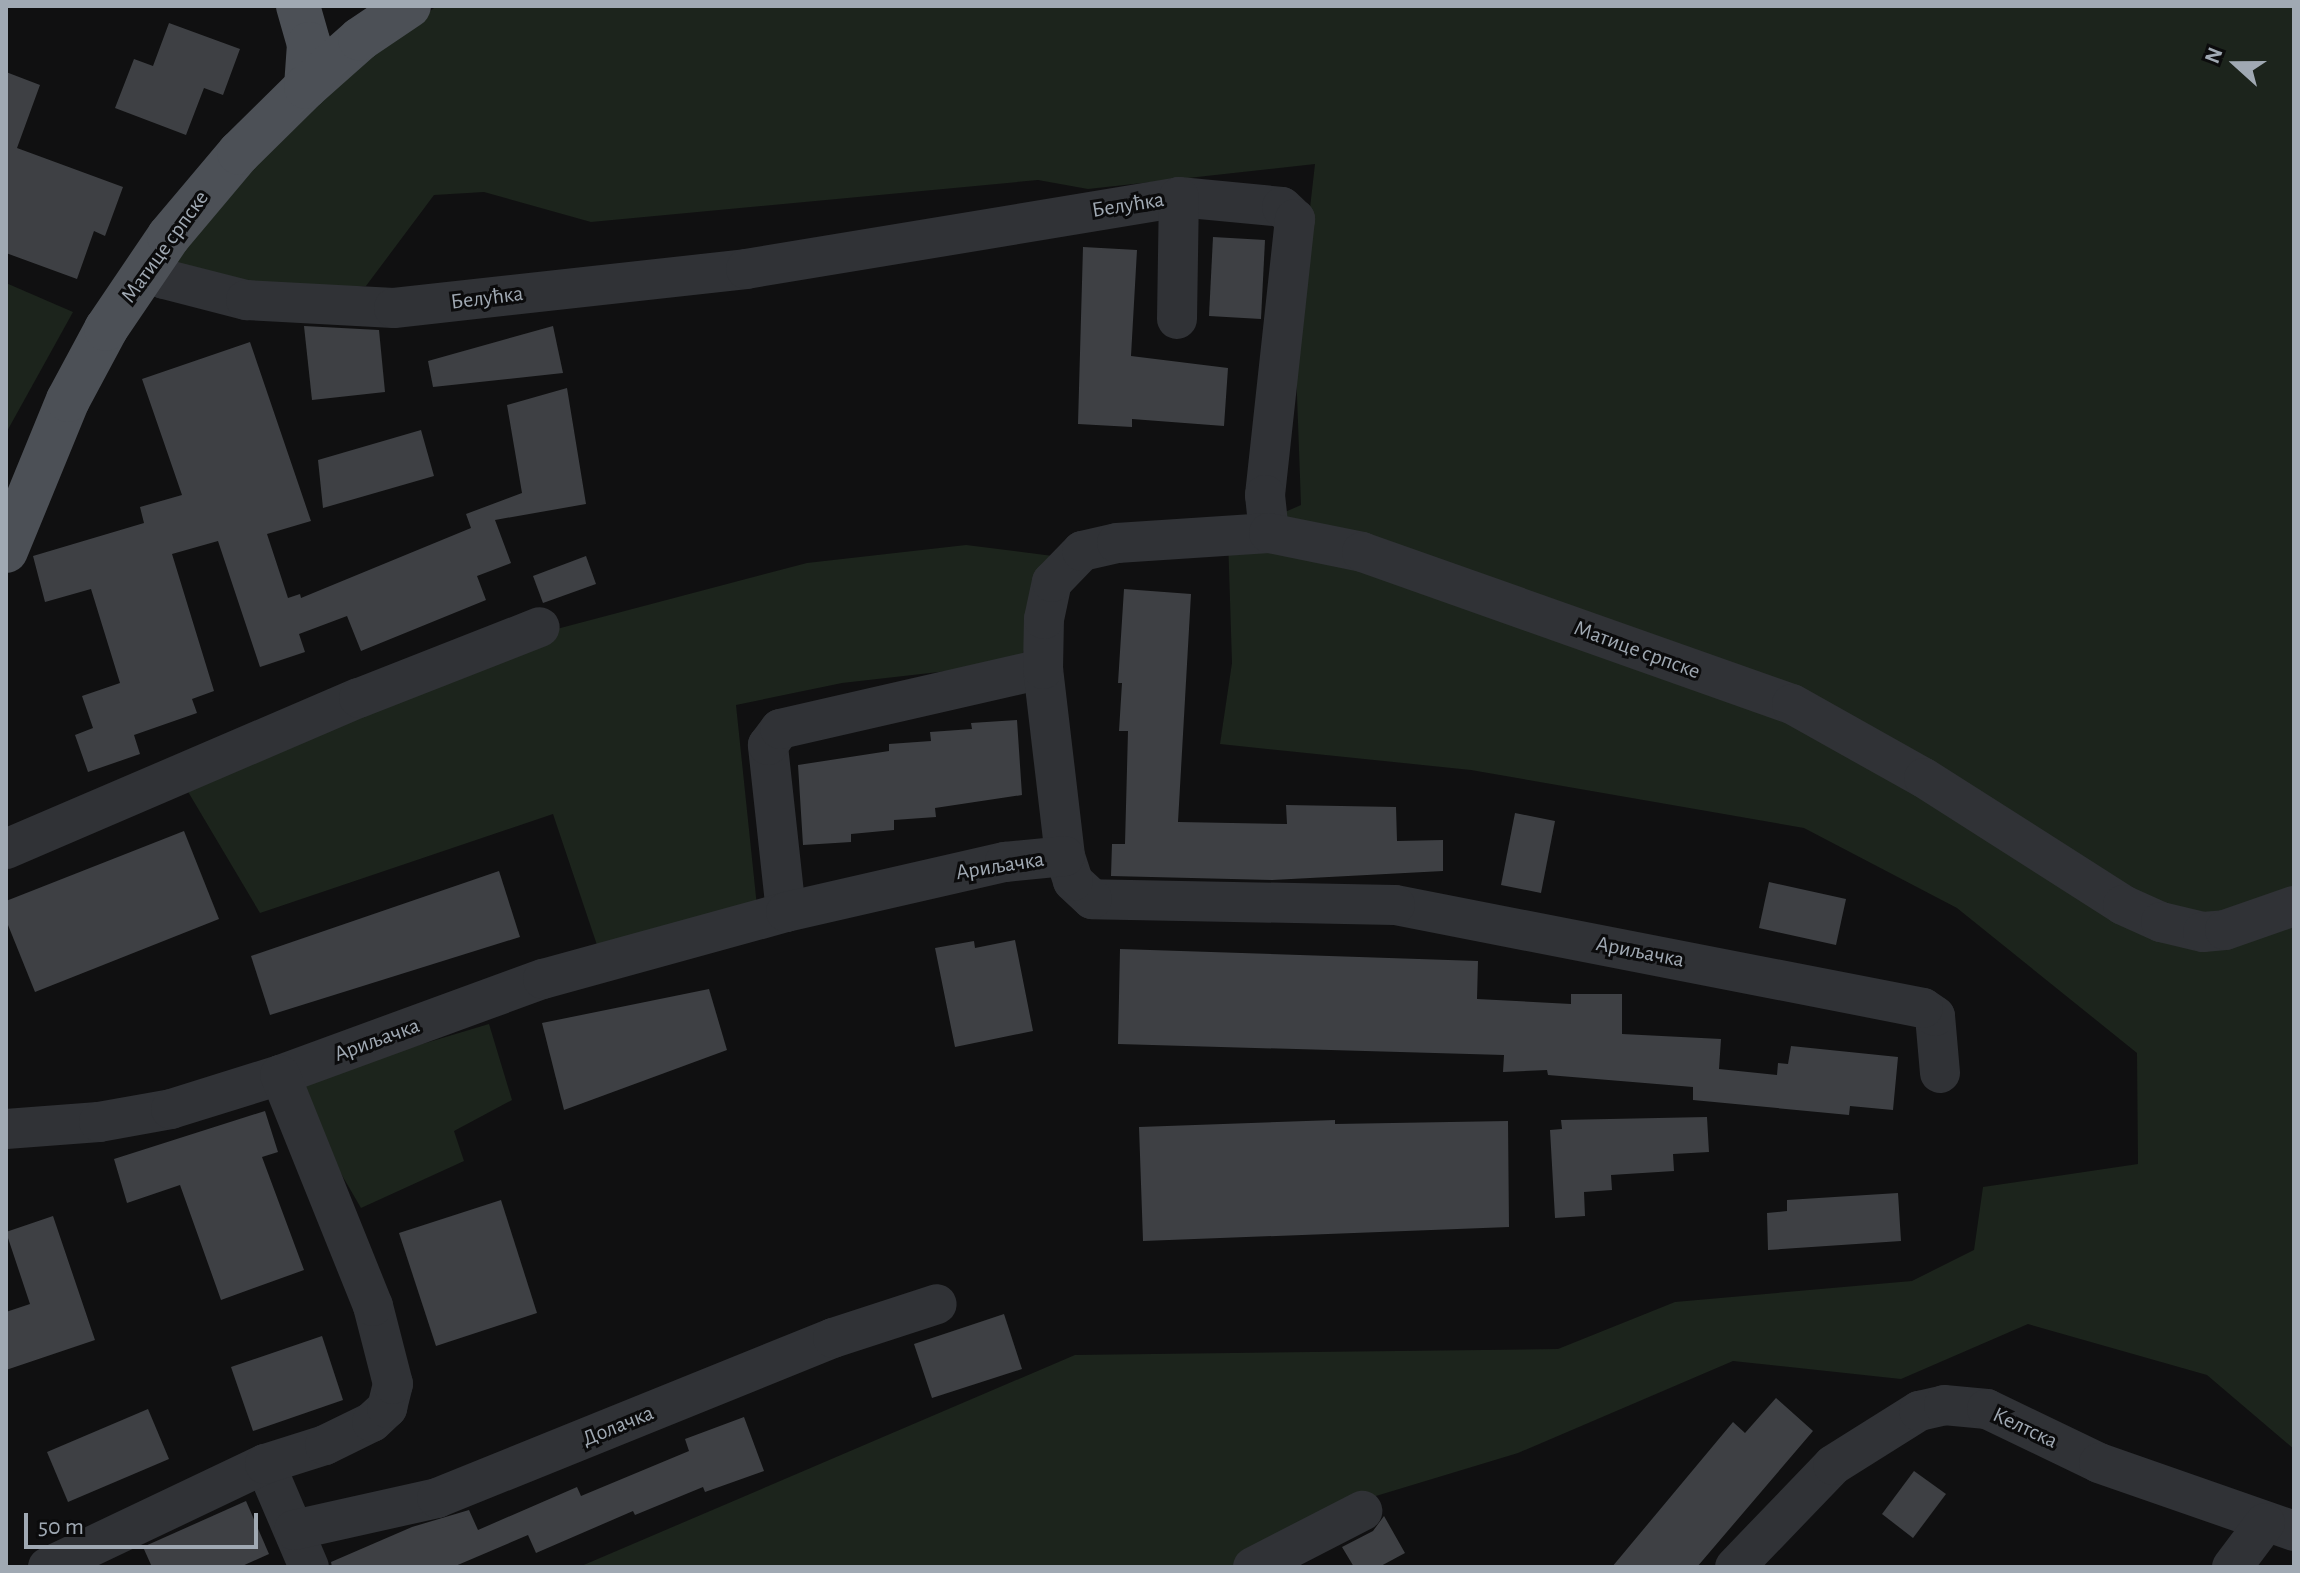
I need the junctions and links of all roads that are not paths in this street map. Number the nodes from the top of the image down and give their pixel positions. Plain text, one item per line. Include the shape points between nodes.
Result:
1 (298, 6) edge
2 (316, 6) edge
3 (375, 20) edge
4 (306, 87) junction
5 (1179, 197) junction
6 (145, 269) junction
7 (1177, 319) dead end
8 (1269, 533) junction
9 (6, 551) edge
10 (540, 627) dead end
11 (1043, 669) junction
12 (6, 849) edge
13 (1065, 856) junction
14 (2294, 906) edge
15 (786, 912) junction
16 (1940, 1073) dead end
17 (280, 1075) junction
18 (6, 1129) edge
19 (937, 1304) dead end
20 (265, 1464) junction
21 (1362, 1511) dead end
22 (2280, 1527) edge
23 (294, 1530) junction
24 (48, 1567) edge
25 (309, 1567) edge
26 (1253, 1567) edge
27 (1735, 1567) edge
28 (2232, 1567) edge

1 - 4 main road via 309,44
2 - 3 main road via 338,18
3 - 4 main road, Матице српске
4 - 6 main road, Матице српске via 239,153
5 - 6 street, Белућка via 746,269 394,308 246,300
5 - 7 street
5 - 8 street, Белућка via 1282,207 1295,219 1265,495
6 - 9 main road, Матице српске via 68,400
8 - 11 street via 1117,543 1082,551 1052,582 1044,619
8 - 14 street, Матице српске via 1362,552 1792,704 1984,815 2123,905 2179,928 2225,930
10 - 12 street
11 - 13 street
11 - 15 street via 780,729 768,745
13 - 15 street, Ариљачка via 1005,862
13 - 16 street, Ариљачка via 1073,881 1092,899 1395,905 1923,1008 1935,1016
15 - 17 street, Ариљачка via 543,979
17 - 18 street, Ариљачка via 171,1109 99,1122
17 - 20 street via 373,1306 393,1384 387,1408 372,1422 325,1445
19 - 23 street, Долачка via 833,1338 437,1498
20 - 23 street
20 - 24 street
21 - 26 street
22 - 27 street, Келтска via 2099,1463 1987,1409 1944,1405 1919,1411 1833,1465
22 - 28 street
23 - 25 street

